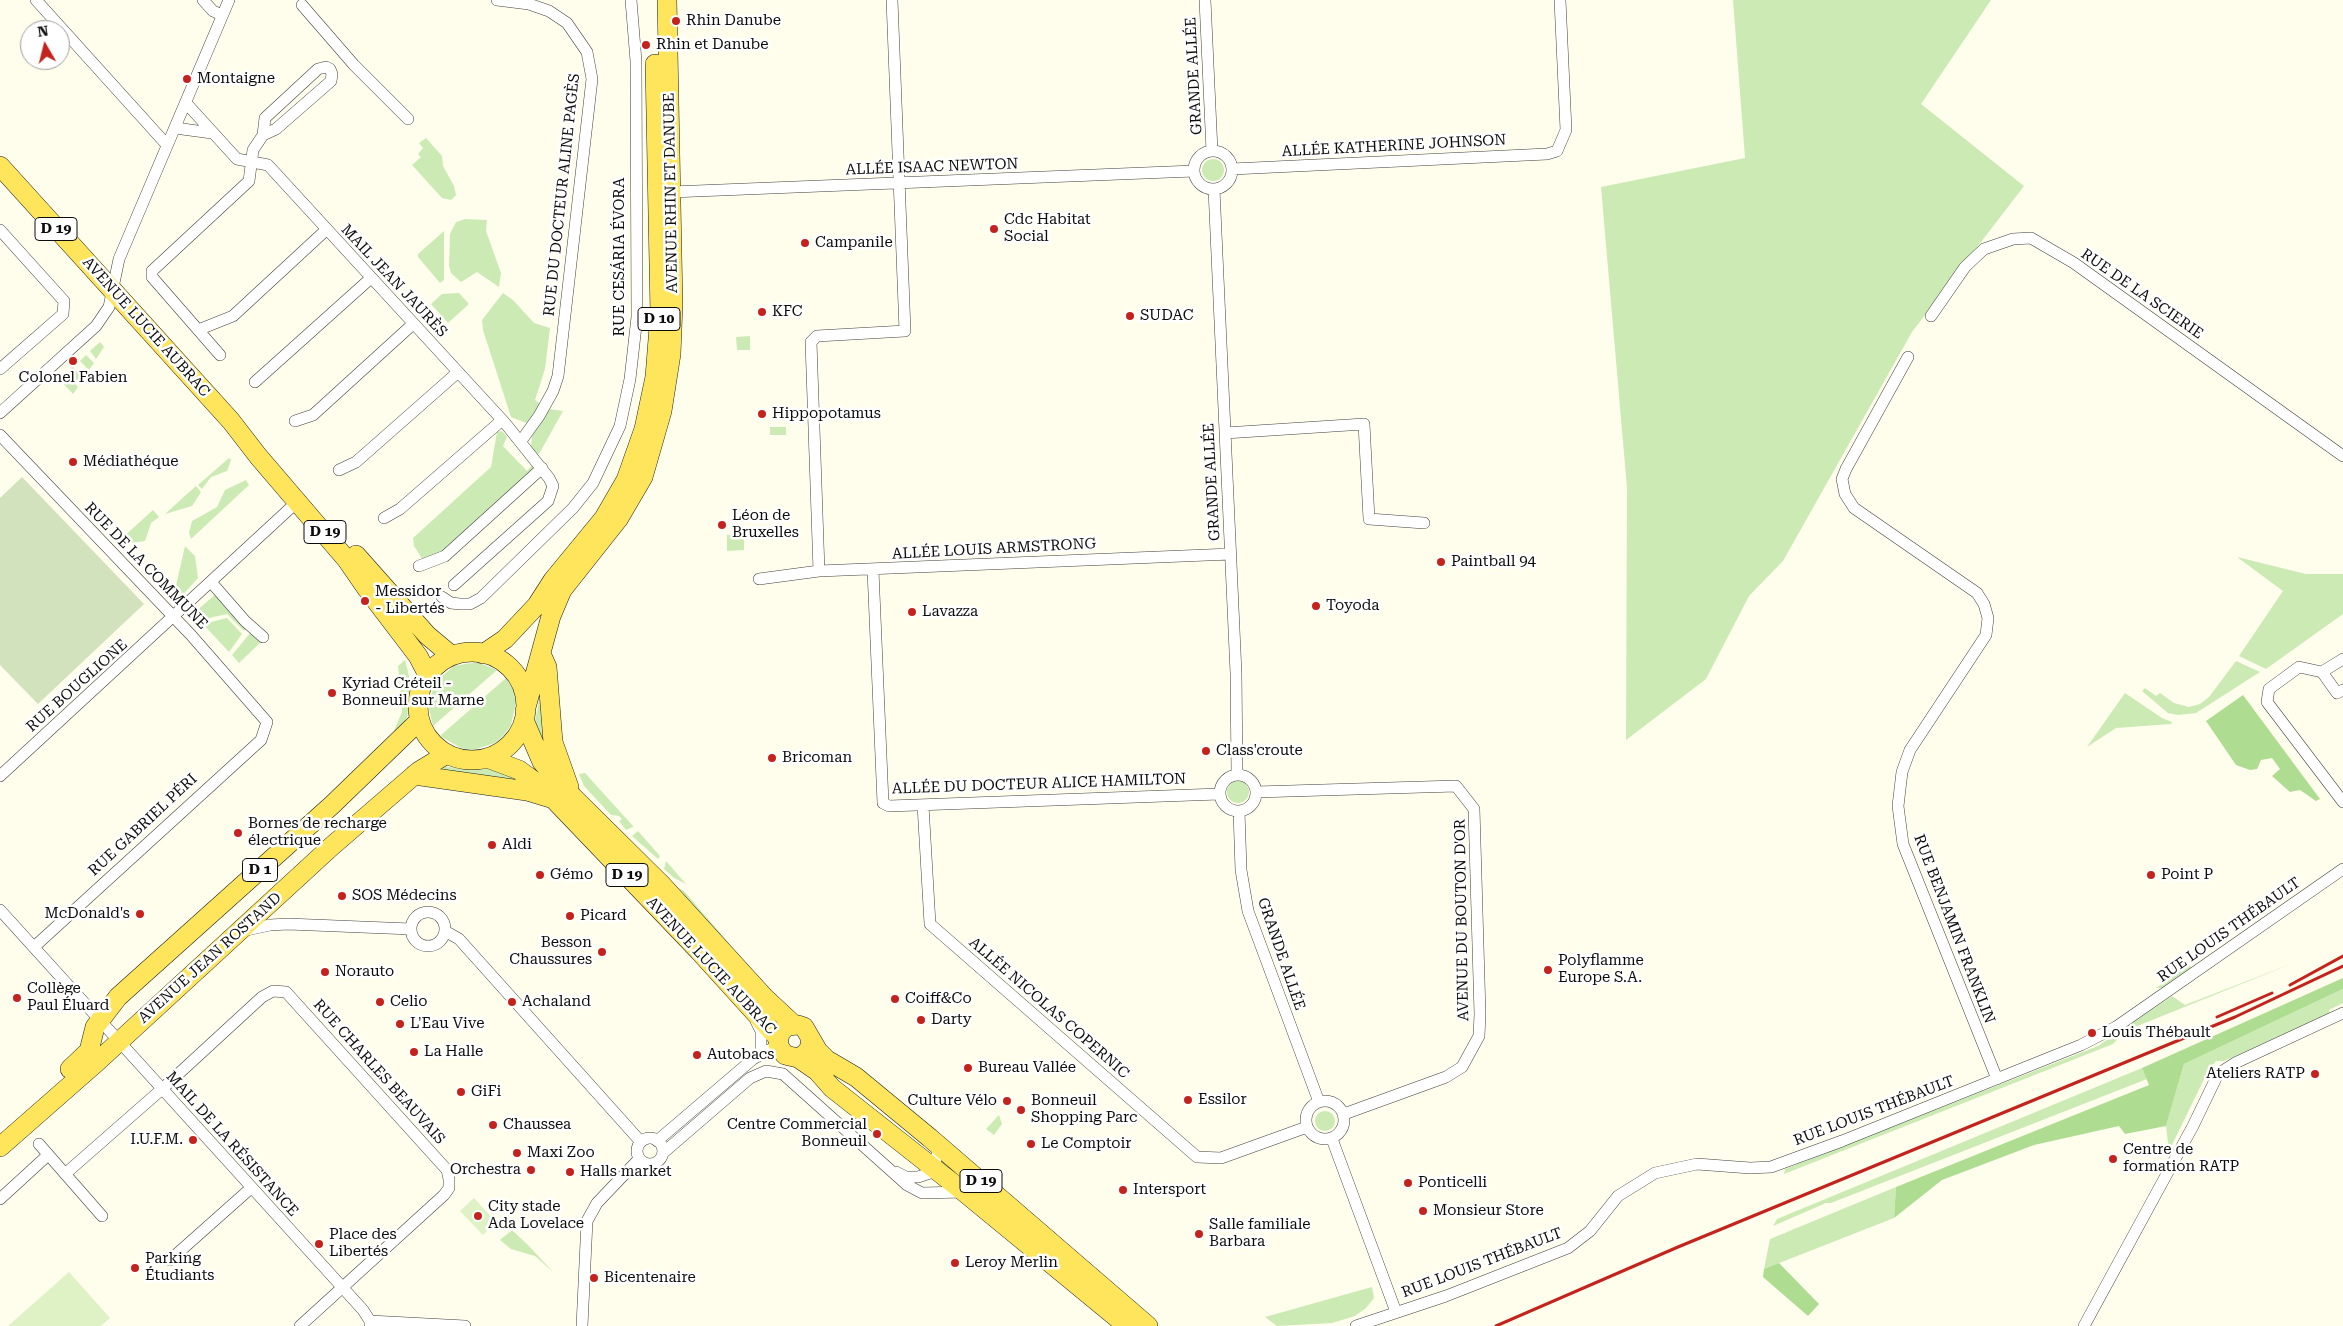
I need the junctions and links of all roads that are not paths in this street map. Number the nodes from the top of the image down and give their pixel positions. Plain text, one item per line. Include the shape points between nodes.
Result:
1 (36, 0) edge
2 (203, 0) edge
3 (229, 0) edge
4 (497, 0) edge
5 (631, 0) edge
6 (654, 0) edge
7 (667, 0) edge
8 (892, 0) edge
9 (1205, 0) edge
10 (1560, 0) edge
11 (302, 2) edge
12 (222, 16) junction
13 (186, 103) junction
14 (408, 119) dead end
15 (175, 128) junction
16 (212, 133) junction
17 (263, 135) junction
18 (167, 145) junction
19 (1212, 151) junction
20 (251, 162) junction
21 (0, 166) edge
22 (1232, 169) junction
23 (1194, 171) junction
24 (900, 183) junction
25 (1214, 189) junction
26 (671, 192) junction
27 (0, 230) edge
28 (326, 230) junction
29 (370, 278) junction
30 (114, 289) junction
31 (1930, 316) dead end
32 (413, 324) junction
33 (198, 330) junction
34 (220, 355) dead end
35 (1908, 357) dead end
36 (0, 369) edge
37 (457, 373) junction
38 (255, 382) dead end
39 (0, 413) edge
40 (231, 421) junction
41 (295, 421) dead end
42 (501, 421) junction
43 (1225, 433) junction
44 (0, 435) edge
45 (521, 441) junction
46 (2343, 456) edge
47 (542, 468) junction
48 (339, 470) dead end
49 (298, 501) junction
50 (384, 518) dead end
51 (1424, 523) dead end
52 (1231, 554) junction
53 (419, 566) dead end
54 (872, 570) junction
55 (819, 571) junction
56 (759, 578) dead end
57 (211, 582) junction
58 (454, 586) dead end
59 (442, 596) dead end
60 (175, 617) junction
61 (263, 637) dead end
62 (483, 654) junction
63 (542, 655) junction
64 (452, 656) junction
65 (2343, 659) edge
66 (2322, 672) junction
67 (428, 675) junction
68 (2343, 690) edge
69 (420, 720) junction
70 (267, 722) joint
71 (526, 722) junction
72 (448, 754) junction
73 (487, 758) junction
74 (1237, 774) junction
75 (414, 775) junction
76 (0, 776) edge
77 (1256, 792) junction
78 (1219, 794) junction
79 (573, 797) junction
80 (553, 800) junction
81 (2343, 802) edge
82 (923, 805) junction
83 (1239, 811) junction
84 (2343, 869) edge
85 (0, 910) edge
86 (410, 929) junction
87 (445, 931) junction
88 (238, 932) junction
89 (34, 947) junction
90 (751, 1010) junction
91 (2343, 1013) edge
92 (100, 1020) junction
93 (792, 1024) junction
94 (119, 1040) junction
95 (811, 1040) junction
96 (778, 1041) junction
97 (761, 1053) junction
98 (798, 1058) junction
99 (1997, 1079) junction
100 (162, 1089) junction
101 (1319, 1102) junction
102 (1344, 1114) junction
103 (1307, 1127) junction
104 (0, 1132) edge
105 (1332, 1139) junction
106 (657, 1141) junction
107 (641, 1142) junction
108 (39, 1144) dead end
109 (939, 1145) junction
110 (0, 1148) edge
111 (663, 1153) junction
112 (48, 1155) junction
113 (640, 1159) junction
114 (934, 1168) junction
115 (890, 1170) junction
116 (65, 1174) junction
117 (251, 1188) junction
118 (964, 1192) junction
119 (0, 1199) edge
120 (102, 1216) dead end
121 (170, 1260) dead end
122 (341, 1287) junction
123 (1396, 1312) junction
124 (370, 1324) edge
125 (300, 1326) edge
126 (465, 1326) edge
127 (582, 1326) edge
128 (1127, 1326) edge
129 (1148, 1326) edge
130 (1356, 1326) edge
131 (2084, 1326) edge

1 - 18 street
2 - 12 street
3 - 12 street
4 - 45 street, RUE DU DOCTEUR ALINE PAGÈS via 529,4 568,23 587,52 592,79 558,376 540,416
5 - 59 street, RUE CESÁRIA ÉVORA via 636,61 637,317 620,426 593,483 573,508 481,598 470,604 460,604 451,603
6 - 62 main road, AVENUE RHIN ET DANUBE / D 10 via 660,314 655,377 644,429 626,480 604,518 537,605 505,639
7 - 26 main road, AVENUE RHIN ET DANUBE / D 10
8 - 24 street
9 - 19 street, GRANDE ALLÉE
10 - 22 street, ALLÉE KATHERINE JOHNSON via 1566,130 1557,152
11 - 14 street via 354,65
12 - 13 street
13 - 15 street
13 - 16 street, MAIL JEAN JAURÈS
15 - 16 street
15 - 18 street
16 - 20 street, MAIL JEAN JAURÈS via 237,159
17 - 17 street via 276,129 330,81 330,70 326,67 318,69 265,118
17 - 20 street via 253,150
18 - 30 street via 119,259
19 - 22 street, GRANDE ALLÉE via 1226,156
19 - 23 street, GRANDE ALLÉE via 1199,157
20 - 28 street, MAIL JEAN JAURÈS via 268,165
20 - 33 street via 249,181 152,271 152,277
21 - 30 main road, AVENUE LUCIE AUBRAC / D 19
22 - 25 street via 1227,183
23 - 24 street, ALLÉE ISAAC NEWTON
23 - 25 street via 1201,184
24 - 26 street, ALLÉE ISAAC NEWTON
24 - 55 street via 905,331 817,336 811,342
25 - 43 street, GRANDE ALLÉE
26 - 63 main road, AVENUE RHIN ET DANUBE / D 10 via 671,354 662,412 643,477 619,518 562,590 551,616
27 - 36 street via 64,301 63,314
28 - 29 street, MAIL JEAN JAURÈS
28 - 33 street via 233,316
29 - 32 street, MAIL JEAN JAURÈS
29 - 38 street
30 - 39 street via 109,307 96,326
30 - 40 main road, AVENUE LUCIE AUBRAC / D 19
31 - 46 street, RUE DE LA SCIERIE via 1965,267 1984,249 2012,239 2030,238 2074,263
32 - 37 street, MAIL JEAN JAURÈS
32 - 41 street via 313,415
33 - 34 street
35 - 99 street, RUE BENJAMIN FRANKLIN via 1842,479 1854,508 1977,593 1988,618 1986,635 1910,750 1902,772 1898,806 1903,844
37 - 42 street, MAIL JEAN JAURÈS
37 - 48 street via 356,462
40 - 49 main road, AVENUE LUCIE AUBRAC / D 19
40 - 64 main road, AVENUE LUCIE AUBRAC / D 19 via 278,466 427,635
42 - 45 street, MAIL JEAN JAURÈS
42 - 50 street via 400,509
43 - 51 street via 1364,424 1369,519
43 - 52 street, GRANDE ALLÉE
44 - 60 street, RUE DE LA COMMUNE
45 - 47 street, MAIL JEAN JAURÈS
47 - 53 street via 445,556
47 - 58 street, MAIL JEAN JAURÈS via 553,486 548,501
49 - 57 street, RUE BOUGLIONE
49 - 67 main road, AVENUE LUCIE AUBRAC / D 19 via 347,560 418,656
52 - 54 street, ALLÉE LOUIS ARMSTRONG
52 - 74 street, GRANDE ALLÉE
54 - 55 street, ALLÉE LOUIS ARMSTRONG
54 - 82 street, ALLÉE DU DOCTEUR ALICE HAMILTON via 882,799 889,806
55 - 56 street, ALLÉE LOUIS ARMSTRONG
57 - 60 street, RUE BOUGLIONE
57 - 61 street
60 - 70 street, RUE DE LA COMMUNE
60 - 76 street, RUE BOUGLIONE
62 - 64 main road
62 - 71 main road via 501,661 514,672 522,687
63 - 71 main road, AVENUE RHIN ET DANUBE / D 10
63 - 79 main road via 547,667 554,742
64 - 67 main road
65 - 66 street
66 - 68 street via 2337,693
66 - 81 street via 2299,667 2269,689 2267,702
67 - 69 main road via 418,704
69 - 72 main road via 429,739
69 - 92 main road, D 1 via 332,805 118,997
70 - 89 street, RUE GABRIEL PÉRI via 261,740
71 - 73 main road via 508,745
71 - 79 main road, AVENUE LUCIE AUBRAC / D 19 via 538,757
72 - 73 main road via 474,760
72 - 75 main road, AVENUE JEAN ROSTAND / D 1
73 - 80 main road, AVENUE LUCIE AUBRAC / D 19 via 525,773
74 - 77 street via 1250,779
74 - 78 street via 1224,780
75 - 80 main road via 528,792
75 - 88 main road, AVENUE JEAN ROSTAND / D 1
77 - 83 street via 1252,805
77 - 102 street, AVENUE DU BOUTON D'OR via 1456,786 1474,809 1479,1036 1462,1067 1446,1077
78 - 82 street, ALLÉE DU DOCTEUR ALICE HAMILTON
78 - 83 street via 1225,806
79 - 93 main road, AVENUE LUCIE AUBRAC / D 19 via 661,884
80 - 90 main road, AVENUE LUCIE AUBRAC / D 19 via 699,951
82 - 103 street, ALLÉE NICOLAS COPERNIC via 930,924 1198,1157 1221,1158
83 - 101 street, GRANDE ALLÉE via 1241,870 1248,911
84 - 99 street, RUE LOUIS THÉBAULT via 2116,1027
85 - 89 street, MAIL DE LA RÉSISTANCE
86 - 87 street via 414,939 426,946 440,940
86 - 87 street via 417,915 426,912 440,917
86 - 88 street via 288,924
87 - 107 street via 459,939
88 - 94 main road, AVENUE JEAN ROSTAND / D 1
89 - 92 street, MAIL DE LA RÉSISTANCE
90 - 96 main road, AVENUE LUCIE AUBRAC / D 19
90 - 97 street via 761,1031
91 - 131 street via 2218,1074
92 - 94 street, MAIL DE LA RÉSISTANCE
92 - 104 main road, D 1 via 89,1052
93 - 95 main road, AVENUE LUCIE AUBRAC via 804,1028
93 - 96 main road, AVENUE LUCIE AUBRAC via 783,1029
94 - 100 street, MAIL DE LA RÉSISTANCE
94 - 110 main road, AVENUE JEAN ROSTAND / D 1
95 - 98 main road via 809,1049
95 - 109 main road, AVENUE LUCIE AUBRAC / D 19 via 827,1060 856,1077
96 - 97 street
96 - 98 main road, AVENUE LUCIE AUBRAC via 786,1055
97 - 106 street
98 - 114 main road, AVENUE LUCIE AUBRAC / D 19
99 - 123 street, RUE LOUIS THÉBAULT via 1771,1167 1697,1164 1655,1173 1618,1196 1590,1231 1568,1248
100 - 116 street
100 - 117 street, MAIL DE LA RÉSISTANCE
100 - 122 street, RUE CHARLES BEAUVAIS via 262,997 273,991 286,992 293,998 447,1170 450,1179 444,1195
101 - 102 street via 1334,1103
101 - 103 street via 1308,1112
102 - 105 street via 1343,1129
103 - 105 street via 1317,1138
105 - 123 street
106 - 107 street via 647,1139
106 - 111 street
107 - 113 street via 637,1153
108 - 112 street
109 - 114 street
109 - 129 main road, AVENUE LUCIE AUBRAC / D 19
111 - 113 street via 654,1164 646,1164
111 - 115 street via 750,1078 766,1071 784,1074
112 - 116 street
112 - 119 street
113 - 127 street via 597,1203 587,1221
114 - 115 street via 918,1177
114 - 118 main road, AVENUE LUCIE AUBRAC / D 19
115 - 118 street via 907,1186 922,1193
116 - 120 street
117 - 121 street
117 - 122 street, MAIL DE LA RÉSISTANCE
118 - 128 main road, AVENUE LUCIE AUBRAC / D 19
122 - 124 street, MAIL DE LA RÉSISTANCE
122 - 125 street
123 - 130 street, RUE LOUIS THÉBAULT
124 - 126 street

